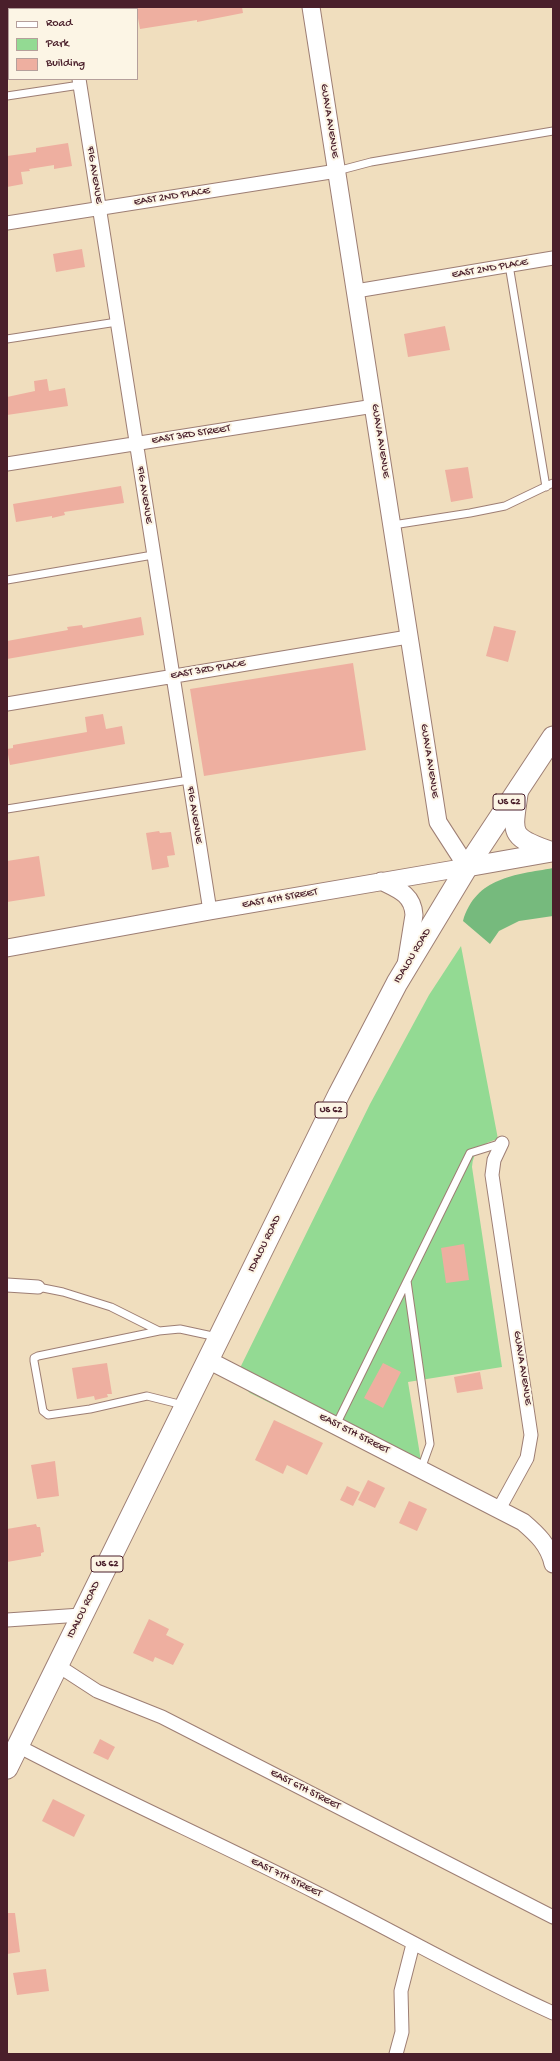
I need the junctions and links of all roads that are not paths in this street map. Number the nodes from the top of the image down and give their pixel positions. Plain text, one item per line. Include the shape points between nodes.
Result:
1 (311, 7) edge
2 (79, 82) edge
3 (7, 96) edge
4 (553, 131) edge
5 (337, 171) junction
6 (99, 208) junction
7 (7, 223) edge
8 (553, 258) edge
9 (509, 265) junction
10 (356, 291) junction
11 (117, 322) junction
12 (7, 339) edge
13 (374, 406) junction
14 (136, 444) junction
15 (7, 464) edge
16 (553, 483) edge
17 (546, 487) junction
18 (393, 525) junction
19 (153, 555) junction
20 (7, 580) edge
21 (408, 637) junction
22 (172, 676) junction
23 (7, 704) edge
24 (553, 737) edge
25 (189, 780) junction
26 (519, 786) junction
27 (7, 809) edge
28 (553, 852) edge
29 (467, 867) junction
30 (381, 881) junction
31 (210, 911) junction
32 (7, 948) edge
33 (406, 968) junction
34 (502, 1143) joint
35 (407, 1280) junction
36 (7, 1285) edge
37 (38, 1287) joint
38 (159, 1331) junction
39 (219, 1337) junction
40 (208, 1360) junction
41 (185, 1406) junction
42 (336, 1425) junction
43 (421, 1469) junction
44 (499, 1509) junction
45 (553, 1564) edge
46 (81, 1615) junction
47 (7, 1620) edge
48 (57, 1665) junction
49 (18, 1746) junction
50 (7, 1768) edge
51 (553, 1917) edge
52 (413, 1944) junction
53 (553, 2013) edge
54 (396, 2054) edge

1 - 5 street, GUAVA AVENUE
2 - 3 lane
2 - 6 street, FIG AVENUE
4 - 5 lane via 371,162
5 - 6 street, EAST 2ND PLACE
5 - 10 street, GUAVA AVENUE
6 - 7 street, EAST 2ND PLACE
6 - 11 street, FIG AVENUE
8 - 9 street, EAST 2ND PLACE
9 - 10 street, EAST 2ND PLACE
9 - 17 lane
10 - 13 street, GUAVA AVENUE
11 - 12 lane
11 - 14 street, FIG AVENUE
13 - 14 street, EAST 3RD STREET
13 - 18 street, GUAVA AVENUE
14 - 15 street, EAST 3RD STREET
14 - 19 street, FIG AVENUE
16 - 17 lane
17 - 18 lane via 505,506
18 - 21 street, GUAVA AVENUE
19 - 20 lane
19 - 22 street, FIG AVENUE
21 - 22 street, EAST 3RD PLACE
21 - 29 street, GUAVA AVENUE via 438,822
22 - 23 street, EAST 3RD PLACE
22 - 25 street, FIG AVENUE
24 - 26 main road, IDALOU ROAD / US 62
25 - 27 lane
25 - 31 street, FIG AVENUE
26 - 28 main road via 515,830 519,838
26 - 29 main road, IDALOU ROAD / US 62
28 - 29 main road, EAST 4TH STREET
29 - 30 street, EAST 4TH STREET
29 - 33 main road, IDALOU ROAD / US 62
30 - 31 street, EAST 4TH STREET
30 - 33 street via 409,897 414,907
31 - 32 street, EAST 4TH STREET
33 - 39 main road, IDALOU ROAD / US 62 via 339,1094
34 - 35 lane via 470,1153
34 - 44 street, GUAVA AVENUE via 494,1160 492,1175 531,1435 527,1458
35 - 42 lane
35 - 43 lane via 430,1444
36 - 37 street
37 - 38 lane via 111,1307
38 - 39 lane via 180,1329
38 - 41 lane via 34,1358 43,1411 48,1415 90,1409 147,1396
39 - 40 main road, IDALOU ROAD / US 62
40 - 41 main road, IDALOU ROAD / US 62
40 - 42 street, EAST 5TH STREET
41 - 46 main road, IDALOU ROAD / US 62
42 - 43 street, EAST 5TH STREET
43 - 44 street, EAST 5TH STREET
44 - 45 street via 523,1522 539,1536
46 - 47 street
46 - 48 main road, IDALOU ROAD / US 62
48 - 49 main road, IDALOU ROAD / US 62
48 - 51 street, EAST 6TH STREET via 97,1691 162,1717
49 - 50 main road, IDALOU ROAD / US 62
49 - 52 street, EAST 7TH STREET via 98,1788 319,1894
52 - 53 street, EAST 7TH STREET
52 - 54 street via 401,1991 402,2032

